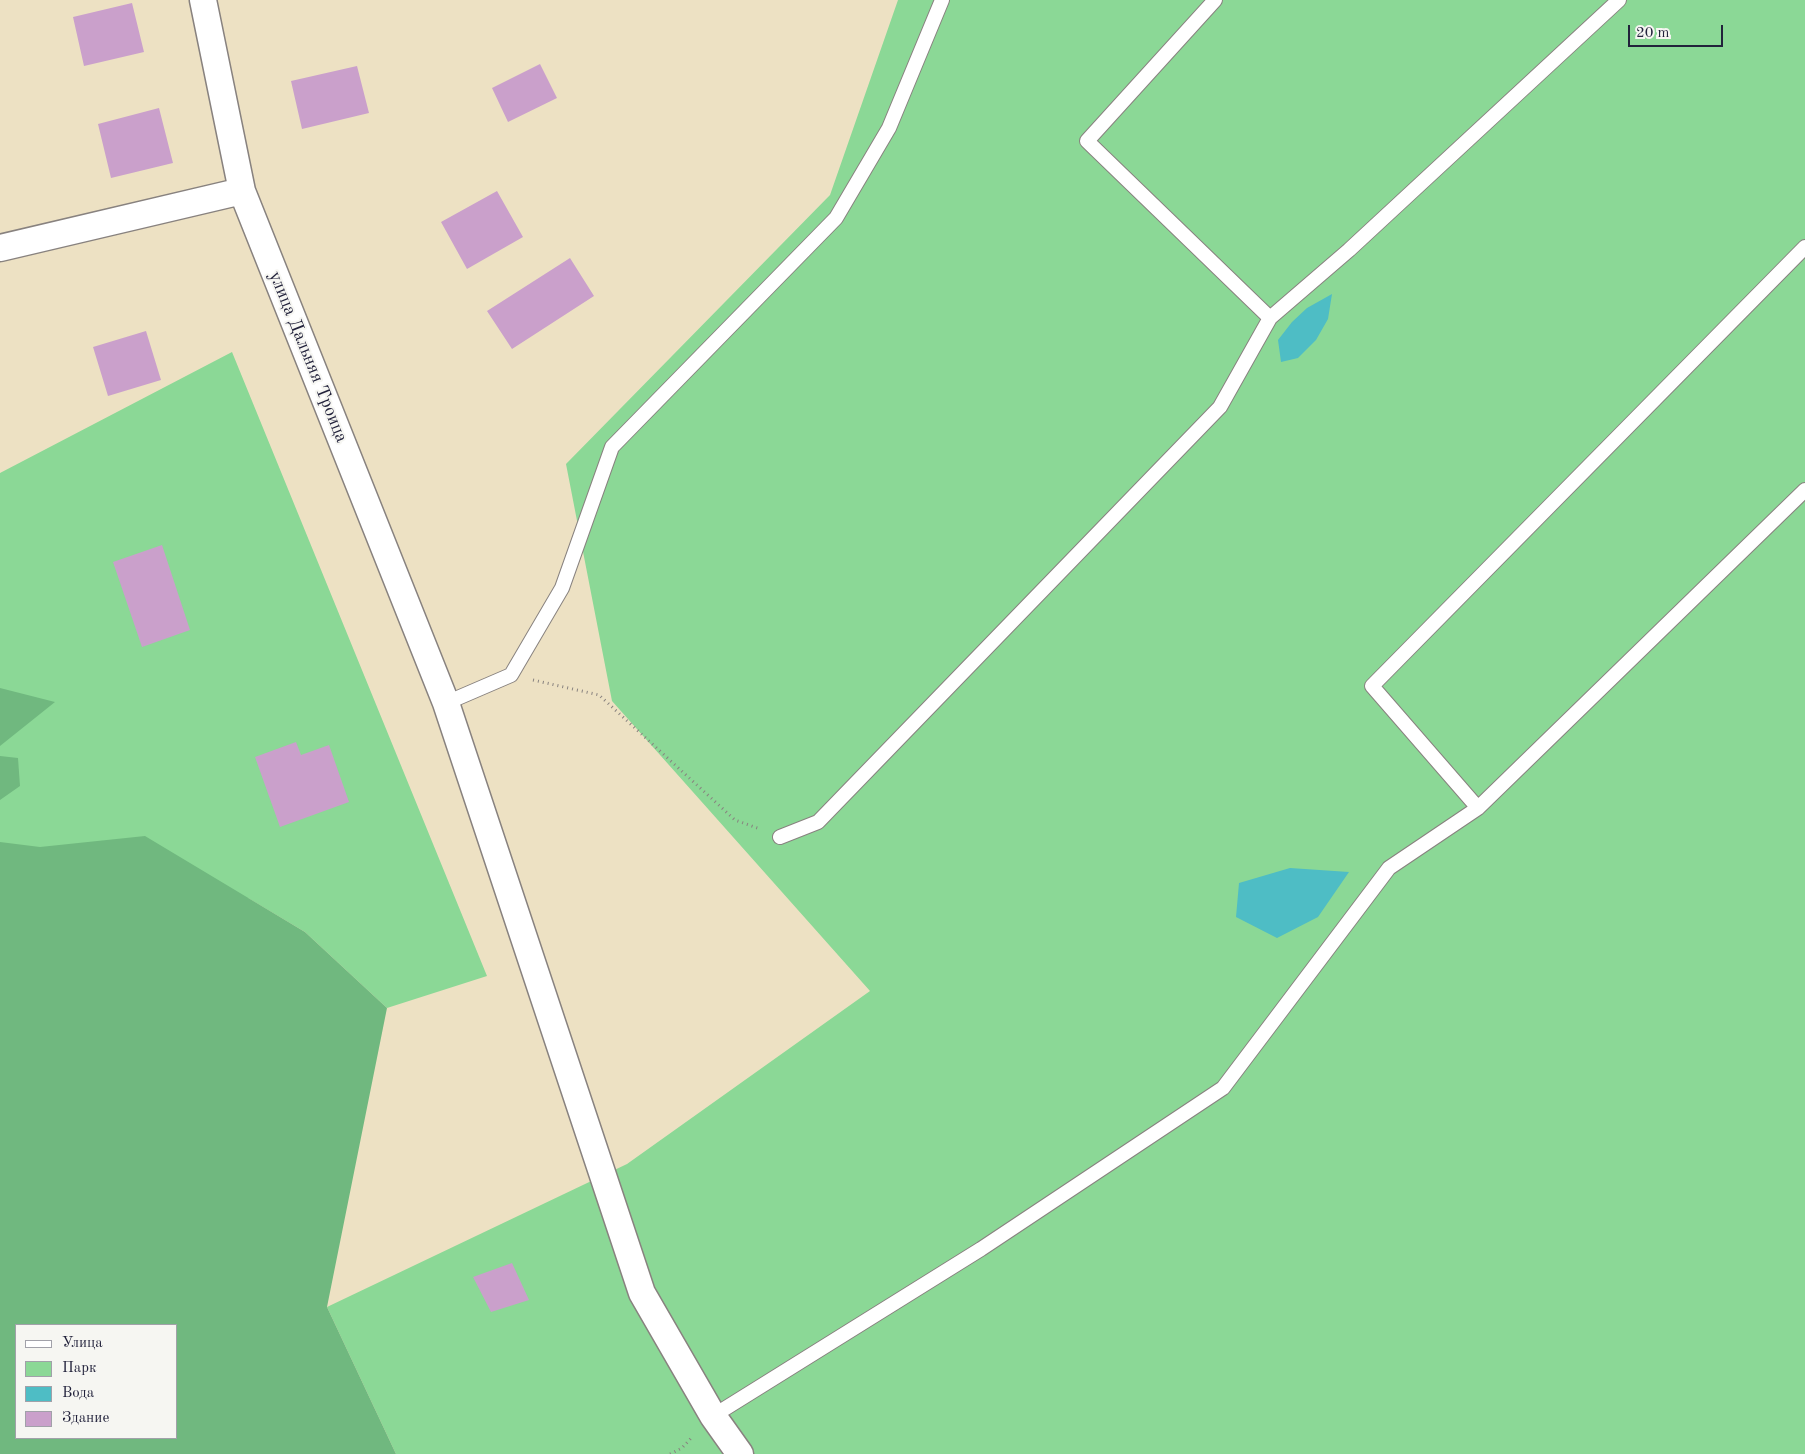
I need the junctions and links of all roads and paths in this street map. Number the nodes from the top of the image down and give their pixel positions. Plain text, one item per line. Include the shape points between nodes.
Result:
1 (203, 0) edge
2 (942, 0) edge
3 (1214, 0) edge
4 (1619, 0) edge
5 (242, 191) junction
6 (0, 248) edge
7 (1805, 248) edge
8 (1270, 318) junction
9 (1805, 490) edge
10 (511, 675) junction
11 (446, 703) junction
12 (1478, 808) junction
13 (780, 837) joint
14 (713, 1416) junction
15 (740, 1454) edge

1 - 5 street, улица Дальняя Троица
2 - 10 lane via 889,128 836,218 612,447 562,588
3 - 8 lane via 1087,141
4 - 8 lane via 1349,250
5 - 6 street
5 - 11 street, улица Дальняя Троица
7 - 12 lane via 1372,686
8 - 13 lane via 1220,407 818,822
9 - 12 lane
10 - 11 lane
10 - 13 path via 599,694 736,820
11 - 14 street, улица Дальняя Троица via 642,1293
12 - 14 lane via 1389,868 1223,1088 980,1249
14 - 15 street, улица Дальняя Троица

